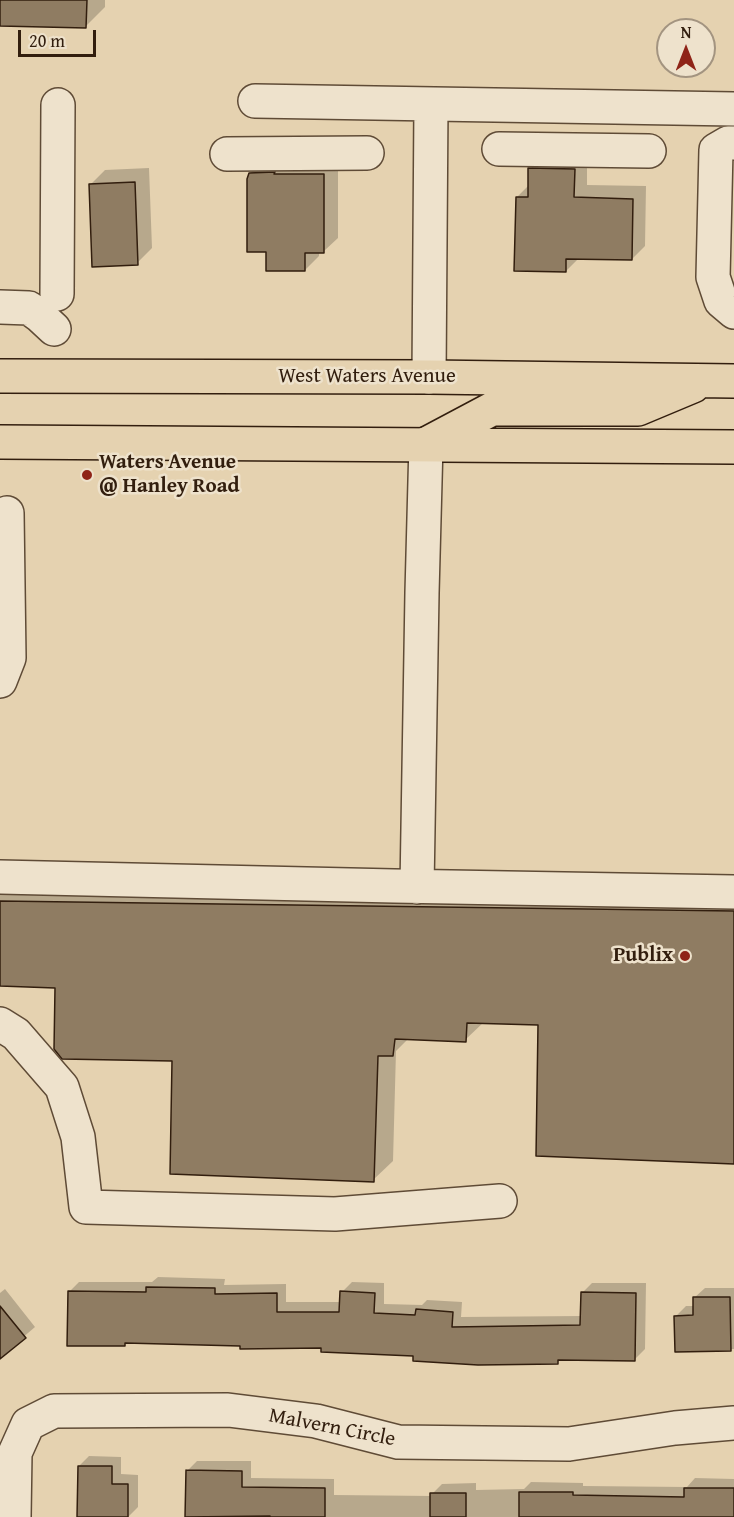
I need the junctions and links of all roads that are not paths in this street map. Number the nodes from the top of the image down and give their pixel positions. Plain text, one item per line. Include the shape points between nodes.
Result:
1 (255, 101) dead end
2 (431, 104) junction
3 (58, 105) dead end
4 (734, 109) edge
5 (734, 143) edge
6 (499, 149) dead end
7 (649, 152) dead end
8 (367, 153) dead end
9 (227, 154) dead end
10 (57, 294) dead end
11 (0, 307) edge
12 (734, 312) edge
13 (54, 329) dead end
14 (0, 376) edge
15 (429, 377) junction
16 (720, 381) edge
17 (734, 440) edge
18 (0, 442) edge
19 (426, 444) junction
20 (675, 447) junction
21 (734, 447) edge
22 (7, 513) dead end
23 (0, 681) edge
24 (0, 877) edge
25 (417, 887) junction
26 (734, 892) edge
27 (0, 1024) edge
28 (500, 1201) dead end
29 (734, 1423) edge
30 (14, 1517) edge

1 - 2 street
2 - 4 street
2 - 15 street
3 - 10 street
5 - 12 street via 716,150 713,277 721,302
6 - 7 street
8 - 9 street
11 - 13 street via 28,308
14 - 15 main road, West Waters Avenue
15 - 16 main road, West Waters Avenue
16 - 19 main road via 638,409 492,409
17 - 20 main road
18 - 19 main road
19 - 20 main road
19 - 25 street
20 - 21 main road
22 - 23 street via 9,658
24 - 25 street
25 - 26 street
27 - 28 street via 16,1034 62,1087 78,1137 86,1207 335,1214
29 - 30 street, Malvern Circle via 569,1444 398,1442 316,1421 228,1410 54,1411 28,1424 15,1453

